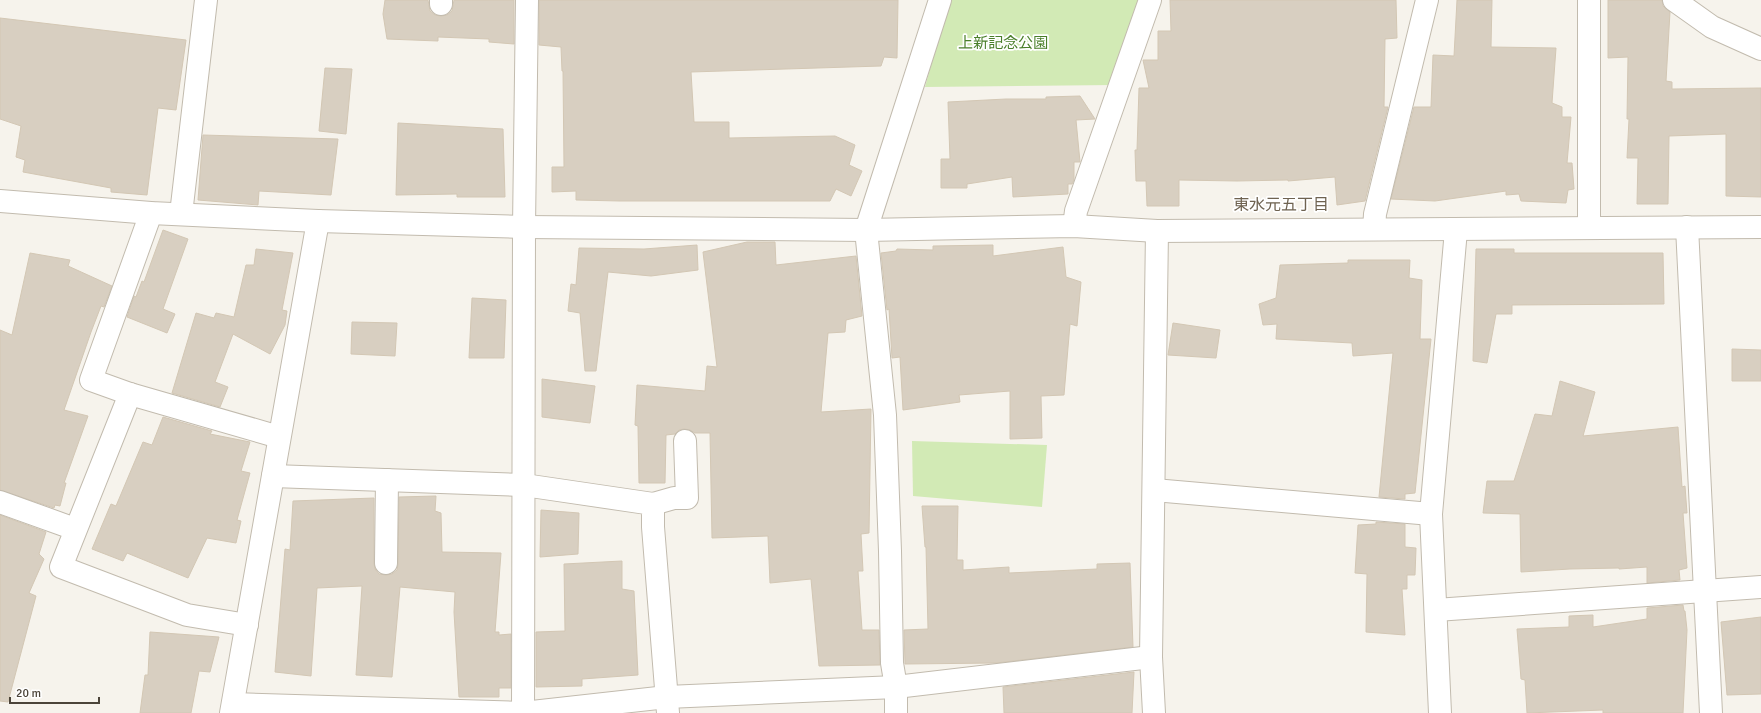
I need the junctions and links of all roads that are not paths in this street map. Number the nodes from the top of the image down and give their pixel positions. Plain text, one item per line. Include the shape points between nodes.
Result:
1 (206, 0) edge
2 (527, 0) edge
3 (940, 0) edge
4 (1150, 0) edge
5 (1427, 0) edge
6 (1589, 0) edge
7 (1674, 0) edge
8 (1761, 48) edge
9 (0, 201) edge
10 (151, 213) junction
11 (181, 214) junction
12 (318, 221) junction
13 (1074, 226) junction
14 (524, 227) junction
15 (1687, 227) junction
16 (1761, 227) edge
17 (1589, 228) junction
18 (1374, 229) junction
19 (866, 230) junction
20 (1456, 230) junction
21 (1157, 231) junction
22 (130, 394) junction
23 (279, 437) junction
24 (685, 441) dead end
25 (273, 476) junction
26 (388, 480) junction
27 (524, 485) junction
28 (1154, 490) junction
29 (0, 502) edge
30 (653, 504) junction
31 (1431, 514) junction
32 (75, 529) junction
33 (386, 563) dead end
34 (1761, 587) edge
35 (1706, 590) junction
36 (1436, 610) junction
37 (246, 625) junction
38 (1151, 657) junction
39 (896, 687) junction
40 (667, 705) edge
41 (232, 708) edge
42 (523, 713) edge
43 (896, 713) edge
44 (1154, 713) edge
45 (1440, 713) edge
46 (1712, 713) edge

1 - 11 street
2 - 14 street
3 - 19 street
4 - 13 street via 1076,211
5 - 18 street via 1374,214
6 - 17 street
7 - 8 street via 1712,27
9 - 10 street
10 - 11 street
10 - 22 street via 91,380
11 - 12 street
12 - 14 street
12 - 23 street
13 - 19 street
13 - 21 street
14 - 19 street
14 - 27 street
15 - 16 street
15 - 17 street
15 - 35 street
17 - 20 street
18 - 20 street
18 - 21 street
19 - 39 street via 884,415 892,663
20 - 31 street
21 - 28 street
22 - 23 street
22 - 32 street
23 - 25 street
24 - 30 street via 687,498 674,498
25 - 26 street
25 - 37 street
26 - 27 street
26 - 33 street
27 - 30 street
27 - 42 street
28 - 31 street
28 - 38 street
29 - 32 street
30 - 40 street
31 - 36 street
32 - 37 street via 61,567 187,615
34 - 35 street
35 - 36 street
35 - 46 street
36 - 45 street
37 - 41 street
38 - 39 street
38 - 44 street
39 - 40 street
39 - 43 street
40 - 42 street
41 - 42 street

